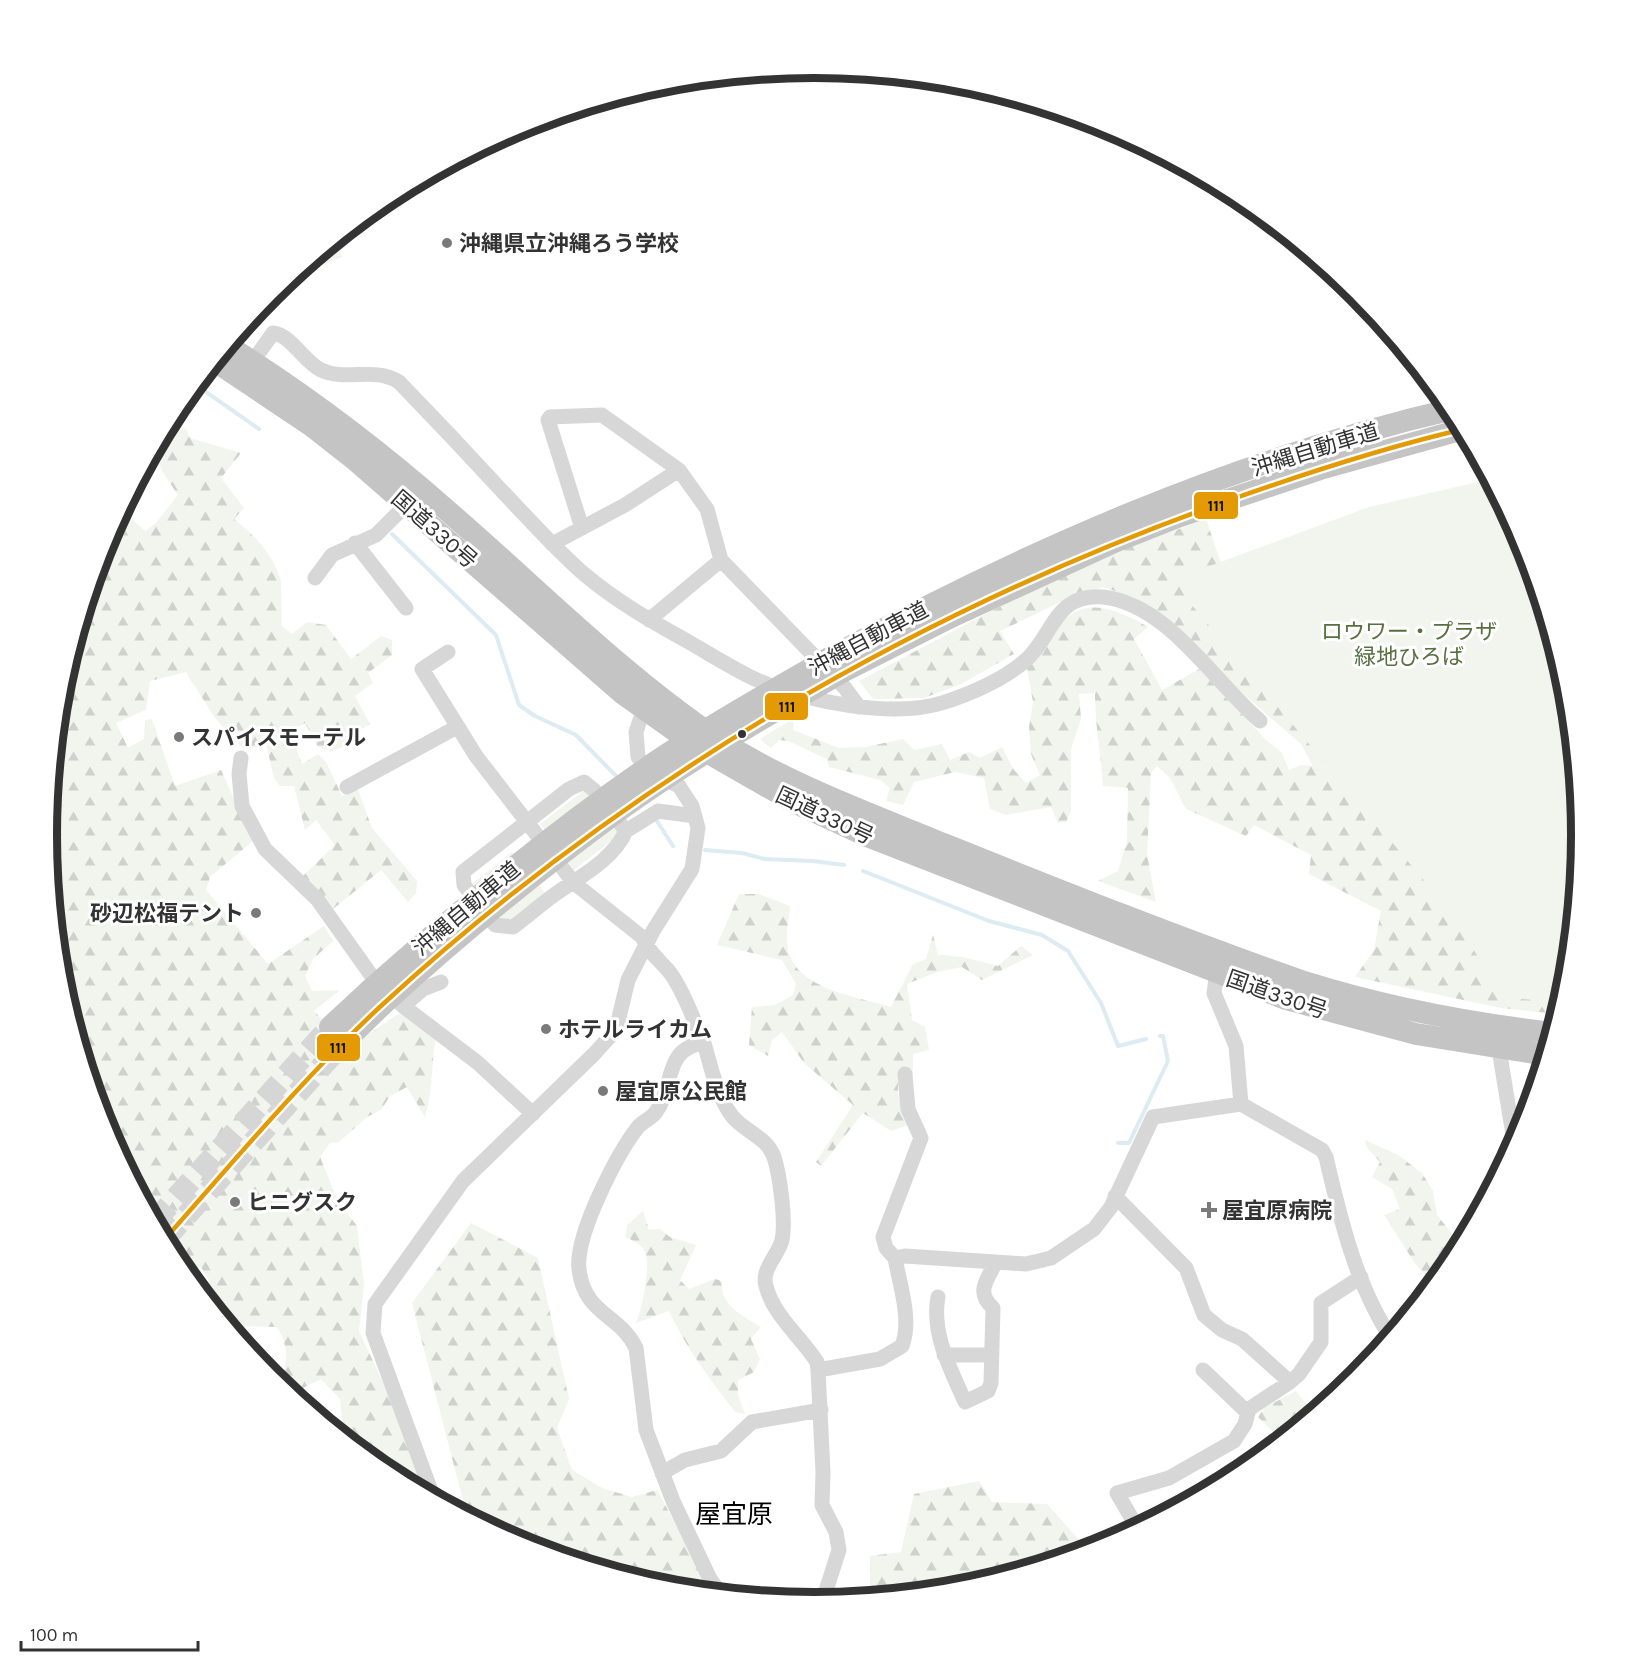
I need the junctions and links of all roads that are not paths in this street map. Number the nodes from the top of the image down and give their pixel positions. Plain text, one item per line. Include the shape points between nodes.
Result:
1 (232, 351) edge
2 (223, 363) edge
3 (247, 369) junction
4 (1442, 412) edge
5 (1455, 432) edge
6 (679, 470) junction
7 (407, 504) junction
8 (582, 528) junction
9 (355, 543) junction
10 (552, 544) junction
11 (720, 560) junction
12 (315, 578) dead end
13 (406, 608) dead end
14 (650, 620) junction
15 (448, 652) dead end
16 (836, 665) junction
17 (652, 703) junction
18 (859, 707) junction
19 (1260, 721) dead end
20 (457, 727) junction
21 (241, 758) dead end
22 (347, 787) dead end
23 (696, 816) junction
24 (526, 822) junction
25 (626, 831) junction
26 (574, 884) junction
27 (646, 947) junction
28 (1219, 963) junction
29 (441, 982) dead end
30 (385, 1000) junction
31 (1546, 1032) edge
32 (337, 1034) tunnel mouth
33 (704, 1043) junction
34 (1499, 1049) junction
35 (1539, 1054) edge
36 (905, 1074) dead end
37 (1241, 1104) junction
38 (533, 1114) junction
39 (1512, 1129) edge
40 (1115, 1196) junction
41 (895, 1258) junction
42 (995, 1263) junction
43 (1361, 1277) junction
44 (938, 1297) dead end
45 (1387, 1331) edge
46 (944, 1355) junction
47 (992, 1355) junction
48 (818, 1370) junction
49 (1203, 1370) dead end
50 (1290, 1382) junction
51 (821, 1410) junction
52 (1248, 1413) junction
53 (662, 1473) junction
54 (430, 1488) edge
55 (1134, 1522) edge
56 (715, 1587) edge
57 (825, 1593) edge

1 - 3 highway, 国道330号
2 - 3 highway, 国道330号
3 - 7 highway, 国道330号
3 - 10 street via 268,337 278,334 324,371 379,373 399,382
3 - 17 highway, 国道330号 via 372,448 448,511
4 - 16 highway, 沖縄自動車道 via 1313,447 1173,495 1034,554 891,624
5 - 16 highway, 沖縄自動車道 via 1320,469 1125,537
6 - 8 street
6 - 8 street via 602,415 550,417 553,444
6 - 11 street via 707,509
7 - 9 street via 376,535
7 - 17 highway, 国道330号 via 622,693
8 - 10 street
9 - 12 street via 332,555
9 - 13 street
10 - 14 street via 601,588
11 - 14 street
11 - 18 street
14 - 18 street via 758,681
15 - 20 street via 422,669
16 - 30 highway, 沖縄自動車道, bridge via 777,710 620,810
17 - 23 street via 636,732 638,757 648,770 679,786
17 - 28 highway, 国道330号 via 805,786
18 - 19 street via 903,710 943,703 970,693 1023,663 1065,607 1082,598 1104,597 1158,619
20 - 22 street
20 - 24 street
21 - 30 street via 242,806 265,849 317,899
23 - 25 street via 658,811
23 - 27 street via 697,843 692,869
24 - 25 street via 584,782
24 - 26 street
24 - 26 street via 463,872 464,885 495,925 513,927
25 - 26 street via 619,846
26 - 27 street via 642,937
27 - 33 street via 675,982
27 - 38 street via 628,980 616,1030
28 - 31 highway, 国道330号 via 1419,1013
28 - 34 highway, 国道330号 via 1286,999 1416,1034
28 - 37 street via 1214,993 1236,1046
29 - 30 street
30 - 32 highway, 沖縄自動車道
30 - 38 street via 478,1063
33 - 48 street via 719,1092 733,1116 768,1145 774,1157 783,1237 765,1273 765,1285 780,1314 817,1362
33 - 53 street via 690,1044 681,1051 657,1112 636,1131 589,1216 580,1243 579,1269 584,1290 595,1308 631,1337 636,1348 646,1430
34 - 35 highway, 国道330号
34 - 39 street
36 - 41 street via 908,1109 921,1138 883,1237
37 - 40 street via 1153,1117
37 - 43 street via 1322,1150
38 - 54 street via 463,1181 375,1304 372,1333
40 - 42 street via 1094,1229 1051,1258 1026,1264
40 - 50 street via 1186,1268 1204,1315 1222,1330 1242,1339
41 - 42 street
41 - 48 street via 905,1314 902,1346 880,1359
42 - 47 street via 982,1288 982,1295 993,1308
43 - 45 street
43 - 50 street via 1320,1303 1321,1342
44 - 46 street via 936,1308
46 - 47 street
46 - 47 street via 965,1402 988,1391
48 - 51 street
49 - 52 street
50 - 52 street
51 - 53 street via 752,1422 721,1452 685,1460
51 - 57 street via 822,1505 836,1532 839,1550
52 - 55 street via 1234,1441 1169,1478 1117,1493
53 - 56 street

